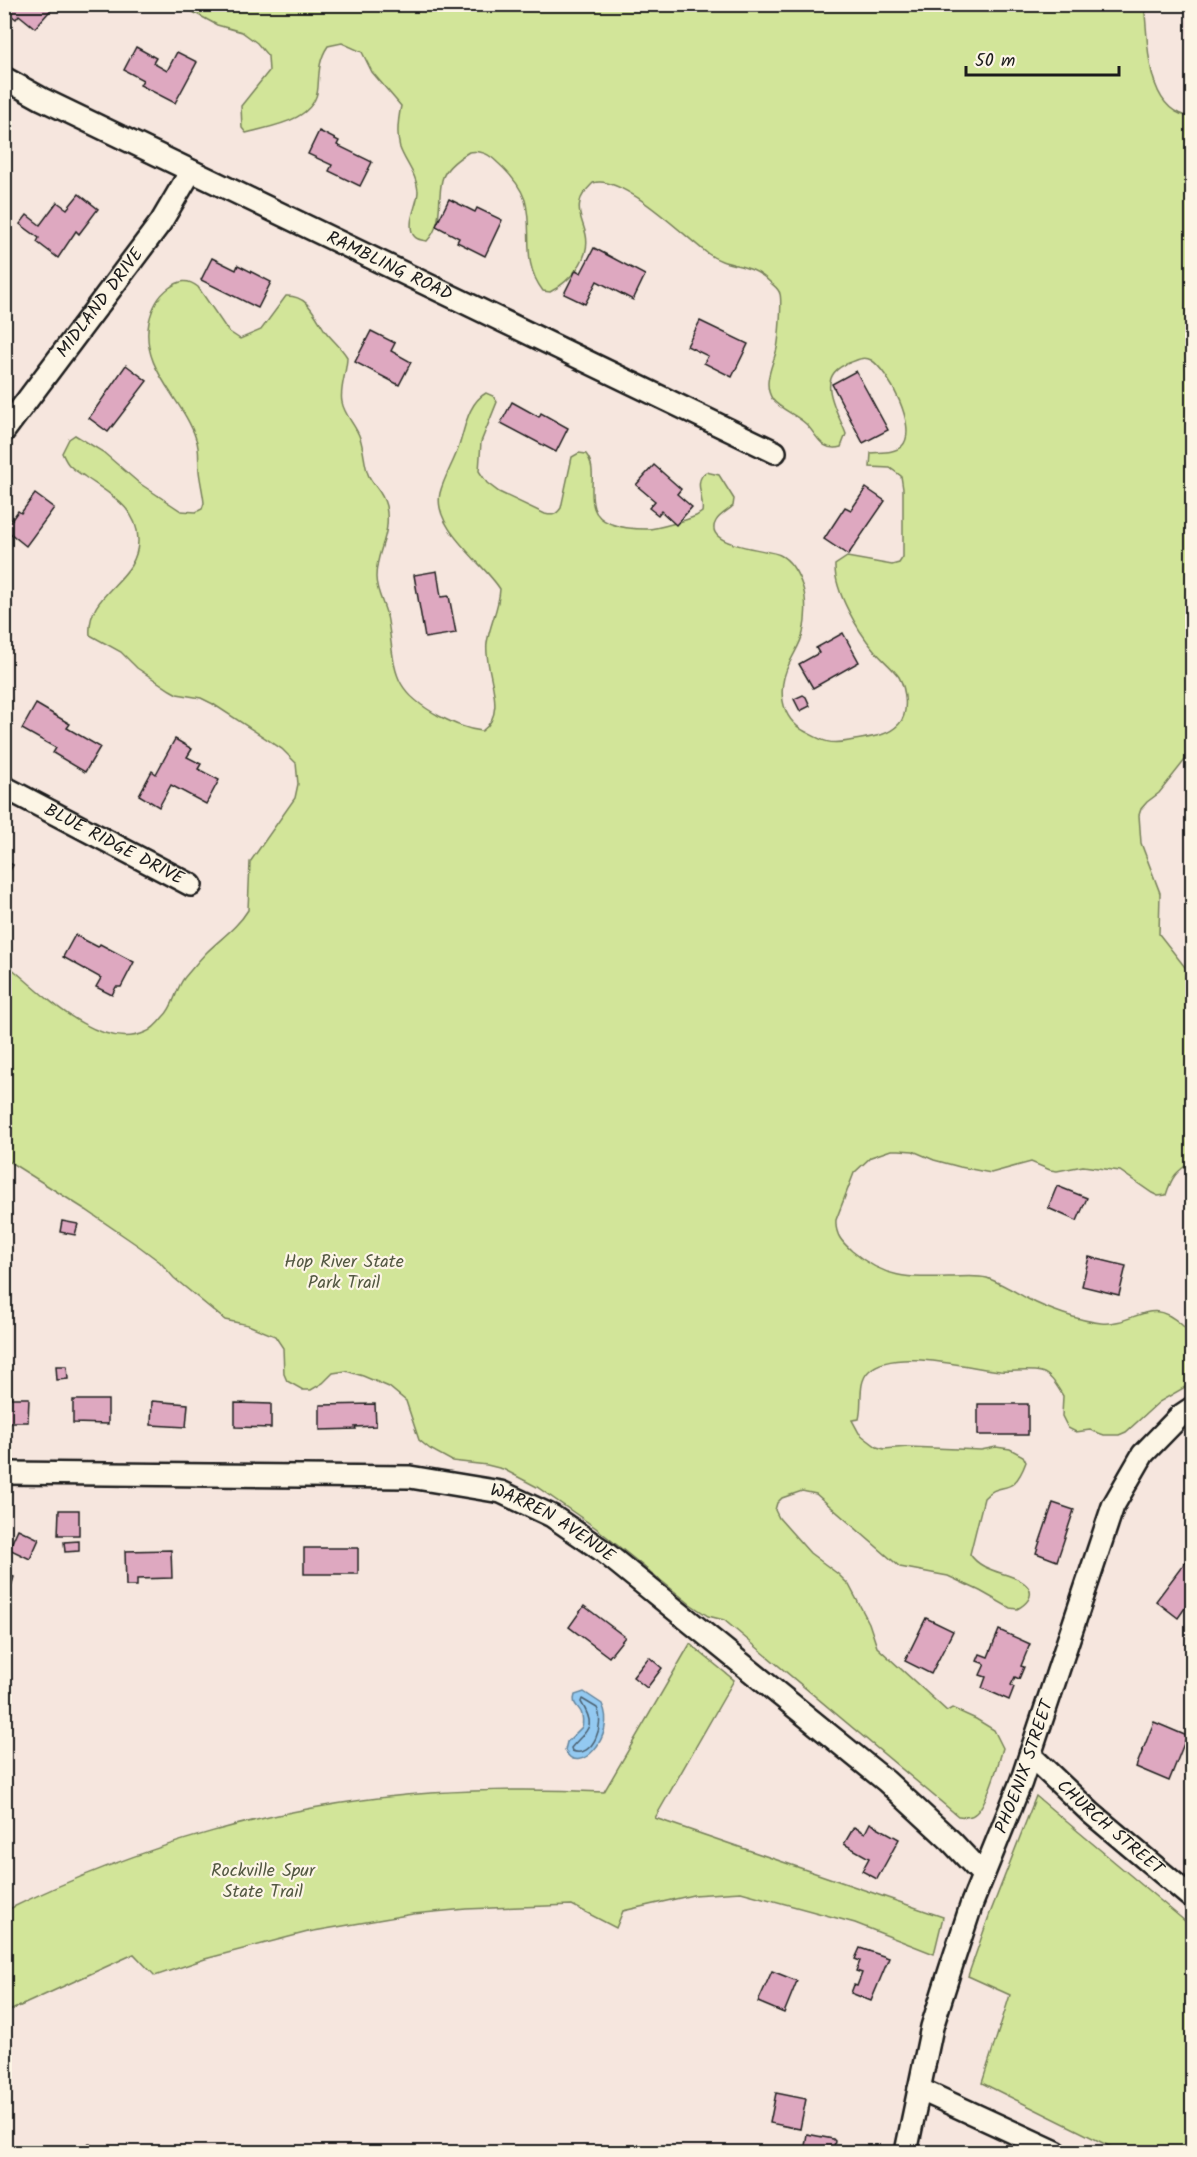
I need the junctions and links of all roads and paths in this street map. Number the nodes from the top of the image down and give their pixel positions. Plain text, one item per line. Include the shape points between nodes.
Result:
1 (4, 78) edge
2 (191, 171) junction
3 (4, 431) edge
4 (775, 453) dead end
5 (4, 788) edge
6 (191, 885) dead end
7 (1192, 1408) edge
8 (4, 1473) edge
9 (1030, 1755) junction
10 (983, 1875) junction
11 (1192, 1898) edge
12 (919, 2089) junction
13 (906, 2152) edge
14 (1056, 2152) edge

1 - 2 street, RAMBLING ROAD
2 - 3 street, MIDLAND DRIVE via 161,222
2 - 4 street, RAMBLING ROAD
5 - 6 street, BLUE RIDGE DRIVE
7 - 9 street, PHOENIX STREET via 1143,1454 1113,1506
8 - 10 street, WARREN AVENUE via 410,1477 501,1492 552,1516 603,1551 886,1781
9 - 10 street, PHOENIX STREET
9 - 11 street, CHURCH STREET via 1091,1813
10 - 12 street, PHOENIX STREET via 932,2027
12 - 13 street, PHOENIX STREET
12 - 14 street

